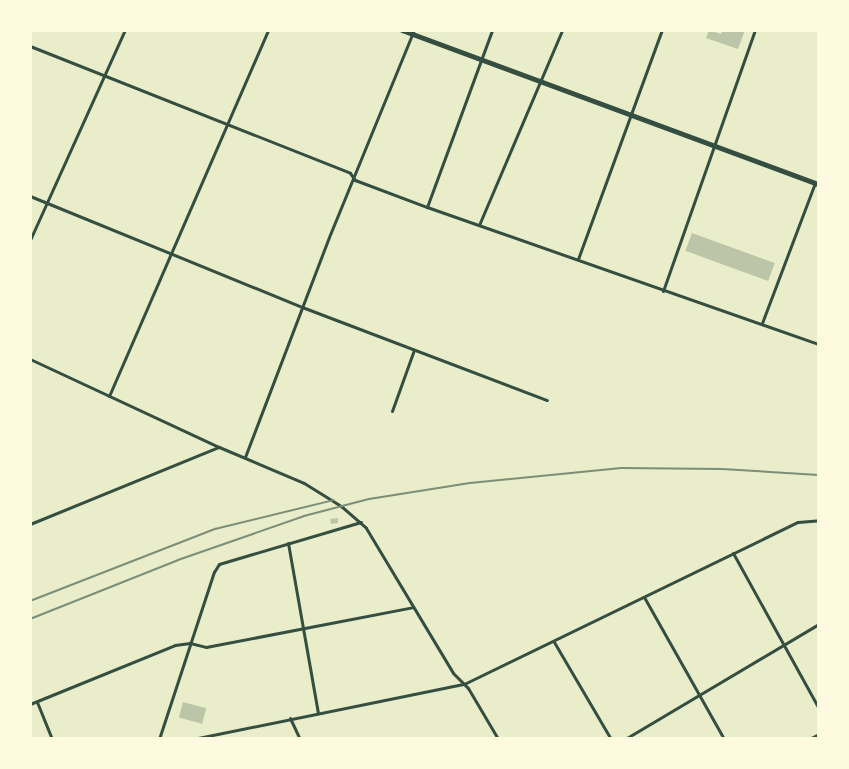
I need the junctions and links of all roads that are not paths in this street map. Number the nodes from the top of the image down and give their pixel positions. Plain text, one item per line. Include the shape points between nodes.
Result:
1 (125, 30) edge
2 (268, 30) edge
3 (402, 30) edge
4 (492, 30) edge
5 (562, 30) edge
6 (662, 30) edge
7 (755, 30) edge
8 (413, 32) edge
9 (30, 46) edge
10 (481, 60) junction
11 (105, 75) junction
12 (539, 82) junction
13 (631, 116) junction
14 (229, 124) junction
15 (714, 145) junction
16 (353, 177) junction
17 (817, 184) edge
18 (30, 196) edge
19 (47, 202) junction
20 (427, 207) junction
21 (479, 225) junction
22 (30, 240) edge
23 (173, 253) junction
24 (577, 260) junction
25 (663, 291) junction
26 (302, 307) junction
27 (762, 323) junction
28 (819, 344) edge
29 (414, 350) junction
30 (30, 359) edge
31 (109, 396) junction
32 (547, 400) dead end
33 (392, 411) dead end
34 (219, 447) junction
35 (244, 457) junction
36 (819, 520) edge
37 (361, 522) junction
38 (30, 524) edge
39 (288, 543) junction
40 (733, 553) junction
41 (644, 597) junction
42 (413, 607) junction
43 (819, 624) edge
44 (303, 629) junction
45 (554, 642) junction
46 (190, 643) junction
47 (782, 645) junction
48 (464, 684) junction
49 (699, 695) junction
50 (37, 701) junction
51 (30, 704) edge
52 (819, 709) edge
53 (318, 713) junction
54 (290, 718) junction
55 (819, 734) edge
56 (52, 739) edge
57 (159, 739) edge
58 (193, 739) edge
59 (300, 739) edge
60 (498, 739) edge
61 (611, 739) edge
62 (626, 739) edge
63 (724, 739) edge
64 (810, 739) edge

1 - 11 street
2 - 14 street
3 - 8 street
4 - 10 street
5 - 12 street
6 - 13 street
7 - 15 street
8 - 10 street
8 - 16 street
9 - 11 street
10 - 12 street
10 - 20 street
11 - 14 street
11 - 19 street
12 - 13 street
12 - 21 street
13 - 15 street
13 - 24 street
14 - 16 street
14 - 23 street
15 - 17 street
15 - 25 street
16 - 20 street
16 - 26 street
17 - 27 street
18 - 19 street
19 - 22 street
19 - 23 street
20 - 21 street
21 - 24 street
23 - 26 street
23 - 31 street
24 - 25 street
25 - 27 street
26 - 29 street
26 - 35 street
27 - 28 street
29 - 32 street
29 - 33 street
30 - 31 street
31 - 34 street
34 - 35 street
34 - 38 street
35 - 37 street via 310,486
36 - 40 street via 798,522
37 - 39 street
37 - 42 street
39 - 44 street
39 - 46 street via 223,561 214,572
40 - 41 street
40 - 47 street
41 - 45 street
41 - 49 street
42 - 44 street
42 - 48 street via 453,673
43 - 47 street
44 - 46 street via 206,647
44 - 53 street
45 - 48 street
45 - 61 street
46 - 50 street via 175,645
46 - 57 street
47 - 49 street
47 - 52 street
48 - 53 street
48 - 60 street
49 - 62 street
49 - 63 street
50 - 51 street
50 - 56 street
53 - 54 street
54 - 58 street
54 - 59 street
55 - 64 street

